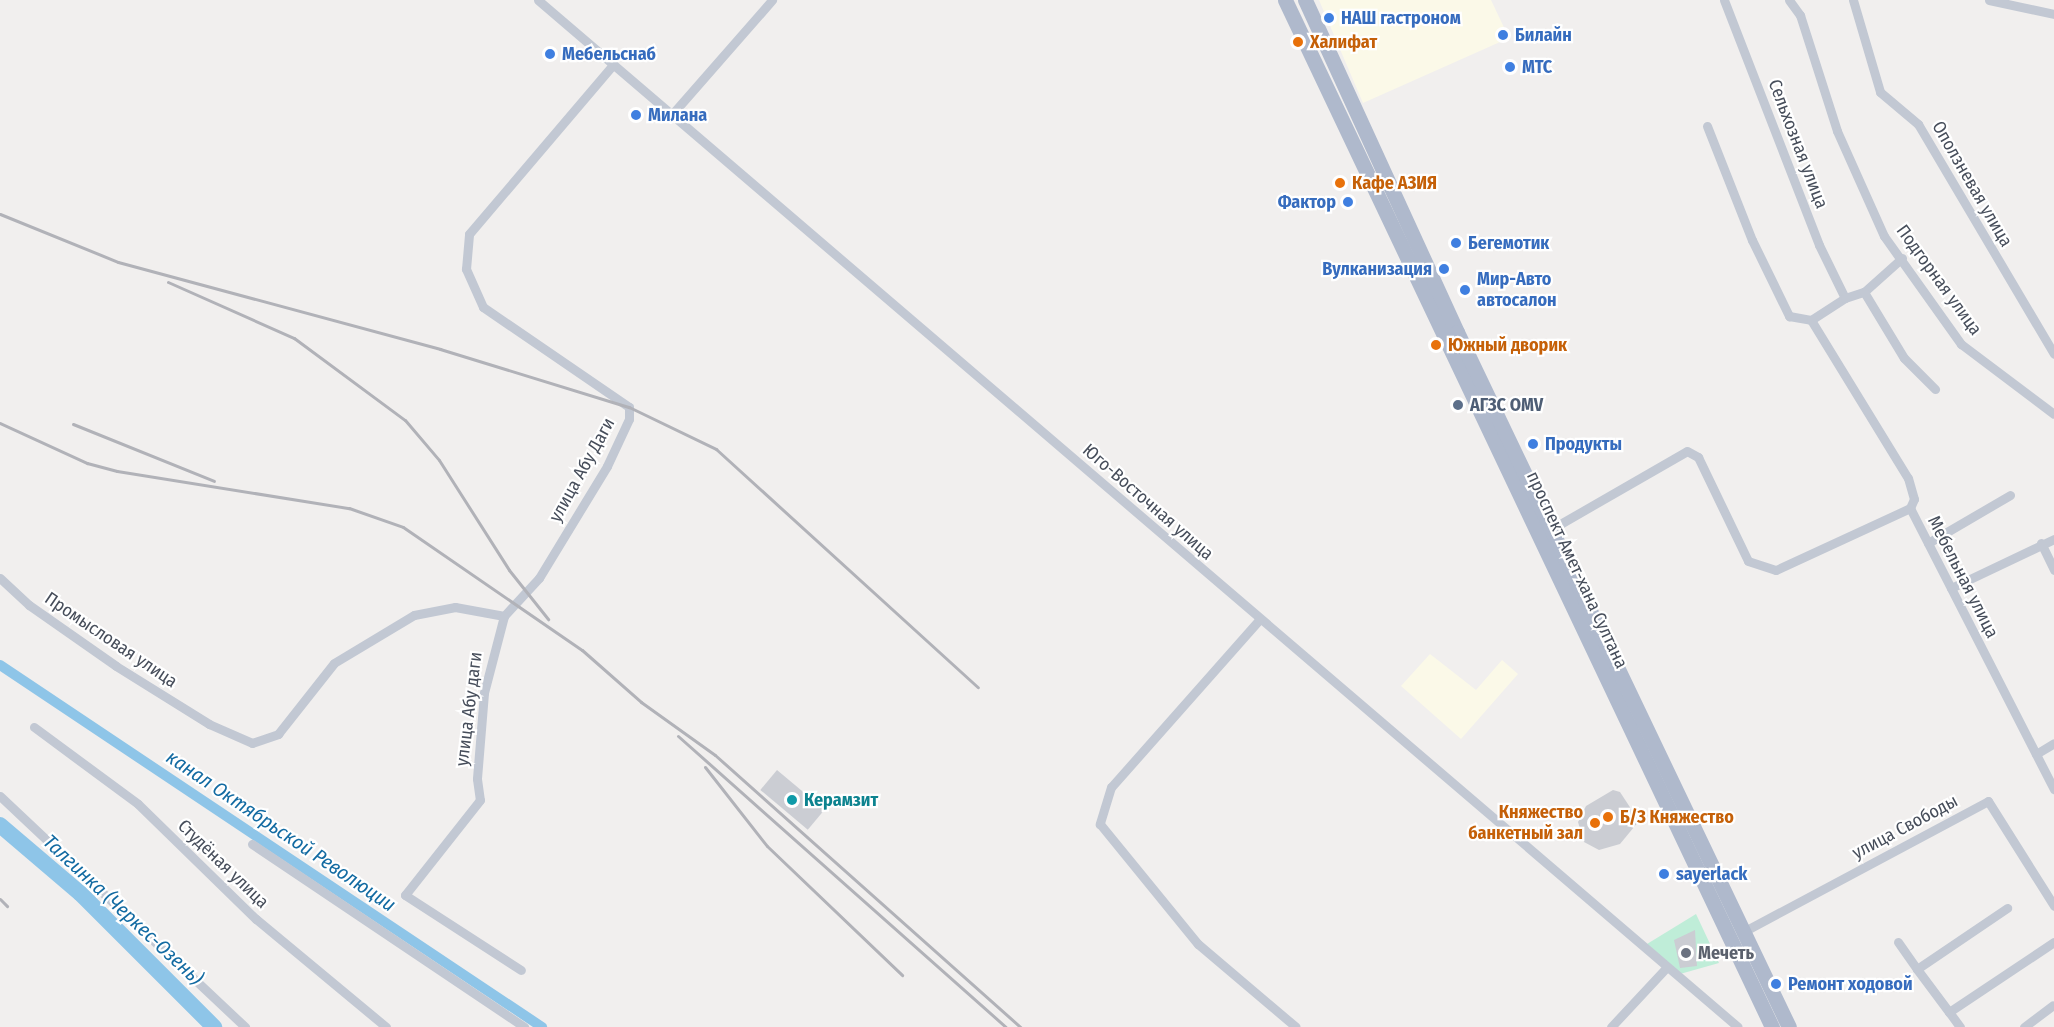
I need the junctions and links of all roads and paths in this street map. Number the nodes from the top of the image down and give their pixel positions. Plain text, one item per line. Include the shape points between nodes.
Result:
1 (538, 0) edge
2 (772, 0) edge
3 (1285, 0) edge
4 (1305, 0) edge
5 (1724, 0) edge
6 (1789, 0) edge
7 (1853, 0) edge
8 (1989, 0) edge
9 (2054, 14) edge
10 (614, 65) junction
11 (674, 112) junction
12 (1707, 126) dead end
13 (1902, 258) junction
14 (1864, 292) junction
15 (1845, 298) junction
16 (1811, 320) junction
17 (2054, 354) edge
18 (1935, 389) dead end
19 (2054, 414) edge
20 (2010, 495) dead end
21 (1910, 508) junction
22 (1546, 532) junction
23 (2054, 538) edge
24 (1928, 543) junction
25 (2041, 543) junction
26 (2054, 570) edge
27 (0, 578) edge
28 (1951, 588) junction
29 (504, 616) junction
30 (1259, 620) junction
31 (34, 727) dead end
32 (2054, 743) edge
33 (2036, 754) junction
34 (2054, 789) edge
35 (0, 796) edge
36 (252, 844) dead end
37 (2054, 906) edge
38 (2007, 908) dead end
39 (1735, 937) junction
40 (1898, 942) dead end
41 (2054, 942) edge
42 (1667, 967) junction
43 (1917, 969) junction
44 (521, 970) dead end
45 (2053, 1005) edge
46 (1949, 1012) junction
47 (245, 1027) edge
48 (386, 1027) edge
49 (524, 1027) edge
50 (1296, 1027) edge
51 (1611, 1027) edge
52 (1738, 1027) edge
53 (1772, 1027) edge
54 (1789, 1027) edge
55 (1960, 1027) edge
56 (2024, 1027) edge

1 - 10 street, Юго-Восточная улица
2 - 11 street
3 - 22 main road, проспект Амет-хана Султана
4 - 22 main road
5 - 15 street, Сельхозная улица via 1819,245
6 - 13 street, Подгорная улица via 1800,15 1837,131 1884,236
7 - 17 street, Оползневая улица via 1880,92 1918,124
8 - 9 street
10 - 11 street, Юго-Восточная улица
10 - 29 street, улица Абу Даги via 469,234 465,269 483,307 629,408 629,419 607,466 546,568
11 - 30 street, Юго-Восточная улица
12 - 16 street via 1752,240 1788,316
13 - 14 street
13 - 19 street, Подгорная улица via 1961,344
14 - 15 street
14 - 18 street via 1904,358
15 - 16 street
16 - 21 street, Мебельная улица via 1908,478 1914,499
20 - 24 street
21 - 22 street via 1776,570 1748,561 1698,457 1687,451
21 - 24 street, Мебельная улица
22 - 39 main road, проспект Амет-хана Султана
23 - 25 street
24 - 28 street, Мебельная улица
25 - 26 street
25 - 28 street
27 - 29 street, Промысловая улица via 38,612 209,724 238,739 266,742 288,724 334,663 414,615 455,607
28 - 33 street, Мебельная улица
29 - 44 street, улица Абу даги via 484,693 477,779 480,800 405,895
30 - 42 street, Юго-Восточная улица
30 - 50 street via 1111,787 1100,824 1198,944
31 - 48 street, Студёная улица via 138,804 256,920
32 - 33 street
33 - 34 street, Мебельная улица
35 - 47 street
36 - 49 street
37 - 39 street, улица Свободы via 1988,801
38 - 43 street
39 - 53 main road, проспект Амет-хана Султана
39 - 54 main road
40 - 43 street
41 - 46 street
42 - 51 street
42 - 52 street, Юго-Восточная улица
43 - 46 street
45 - 56 street
46 - 55 street

